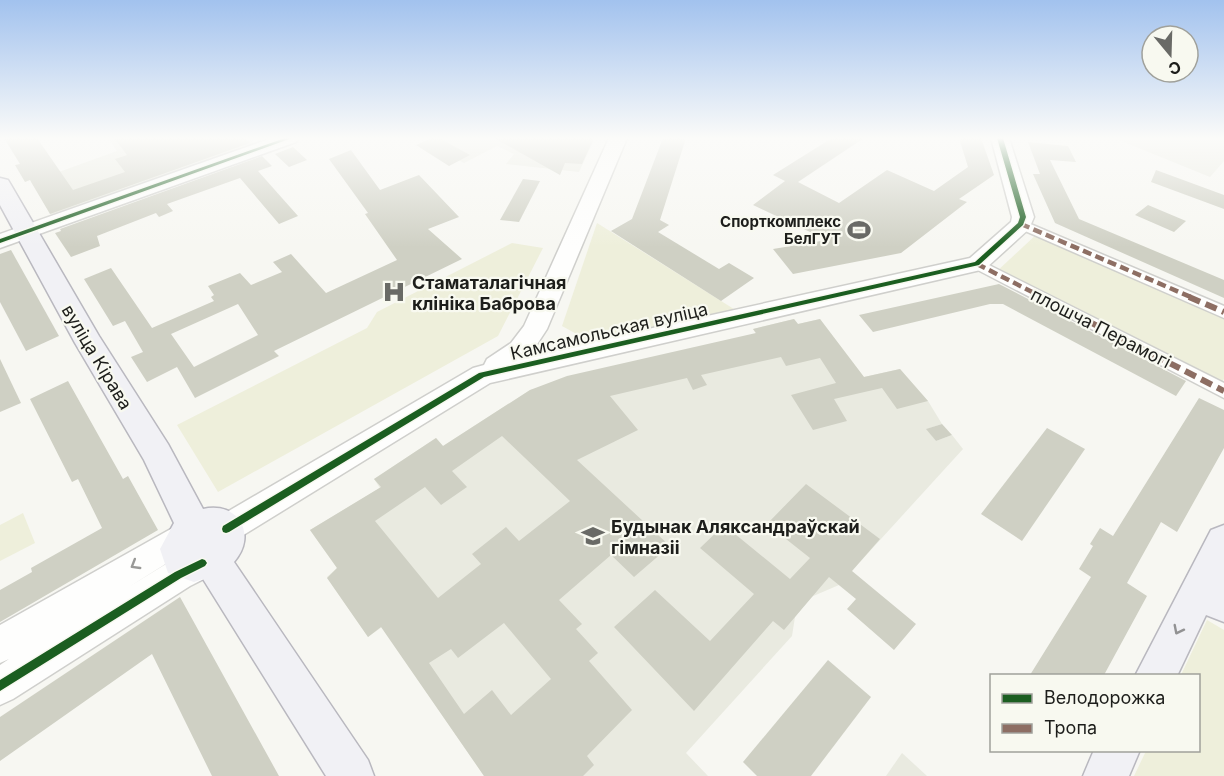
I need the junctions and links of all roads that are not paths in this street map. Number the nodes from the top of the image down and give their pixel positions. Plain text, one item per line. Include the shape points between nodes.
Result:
1 (188, 174) edge
2 (602, 174) edge
3 (1011, 174) edge
4 (0, 185) edge
5 (1022, 225) junction
6 (27, 231) junction
7 (0, 241) edge
8 (977, 264) junction
9 (1224, 312) edge
10 (520, 350) junction
11 (546, 359) junction
12 (482, 375) junction
13 (1224, 391) edge
14 (1224, 541) edge
15 (204, 543) junction
16 (1211, 597) edge
17 (0, 645) edge
18 (1156, 674) edge
19 (0, 686) edge
20 (1117, 752) edge
21 (352, 776) edge
22 (1105, 776) edge

1 - 6 street
2 - 10 street via 535,329
3 - 5 street
4 - 6 main road, вуліца Кірава
5 - 8 street, Камсамольская вуліца
5 - 9 street
6 - 7 street
6 - 15 main road, вуліца Кірава via 89,344 157,453
8 - 11 street, Камсамольская вуліца
8 - 13 street, плошча Перамогі
10 - 11 street via 524,356
10 - 12 street
11 - 12 street, Камсамольская вуліца
12 - 15 street, Камсамольская вуліца
14 - 16 main road
15 -> 17 street, Камсамольская вуліца
15 - 19 street, Камсамольская вуліца via 178,575
15 - 21 main road, вуліца Кірава
16 -> 18 main road
20 - 22 main road

